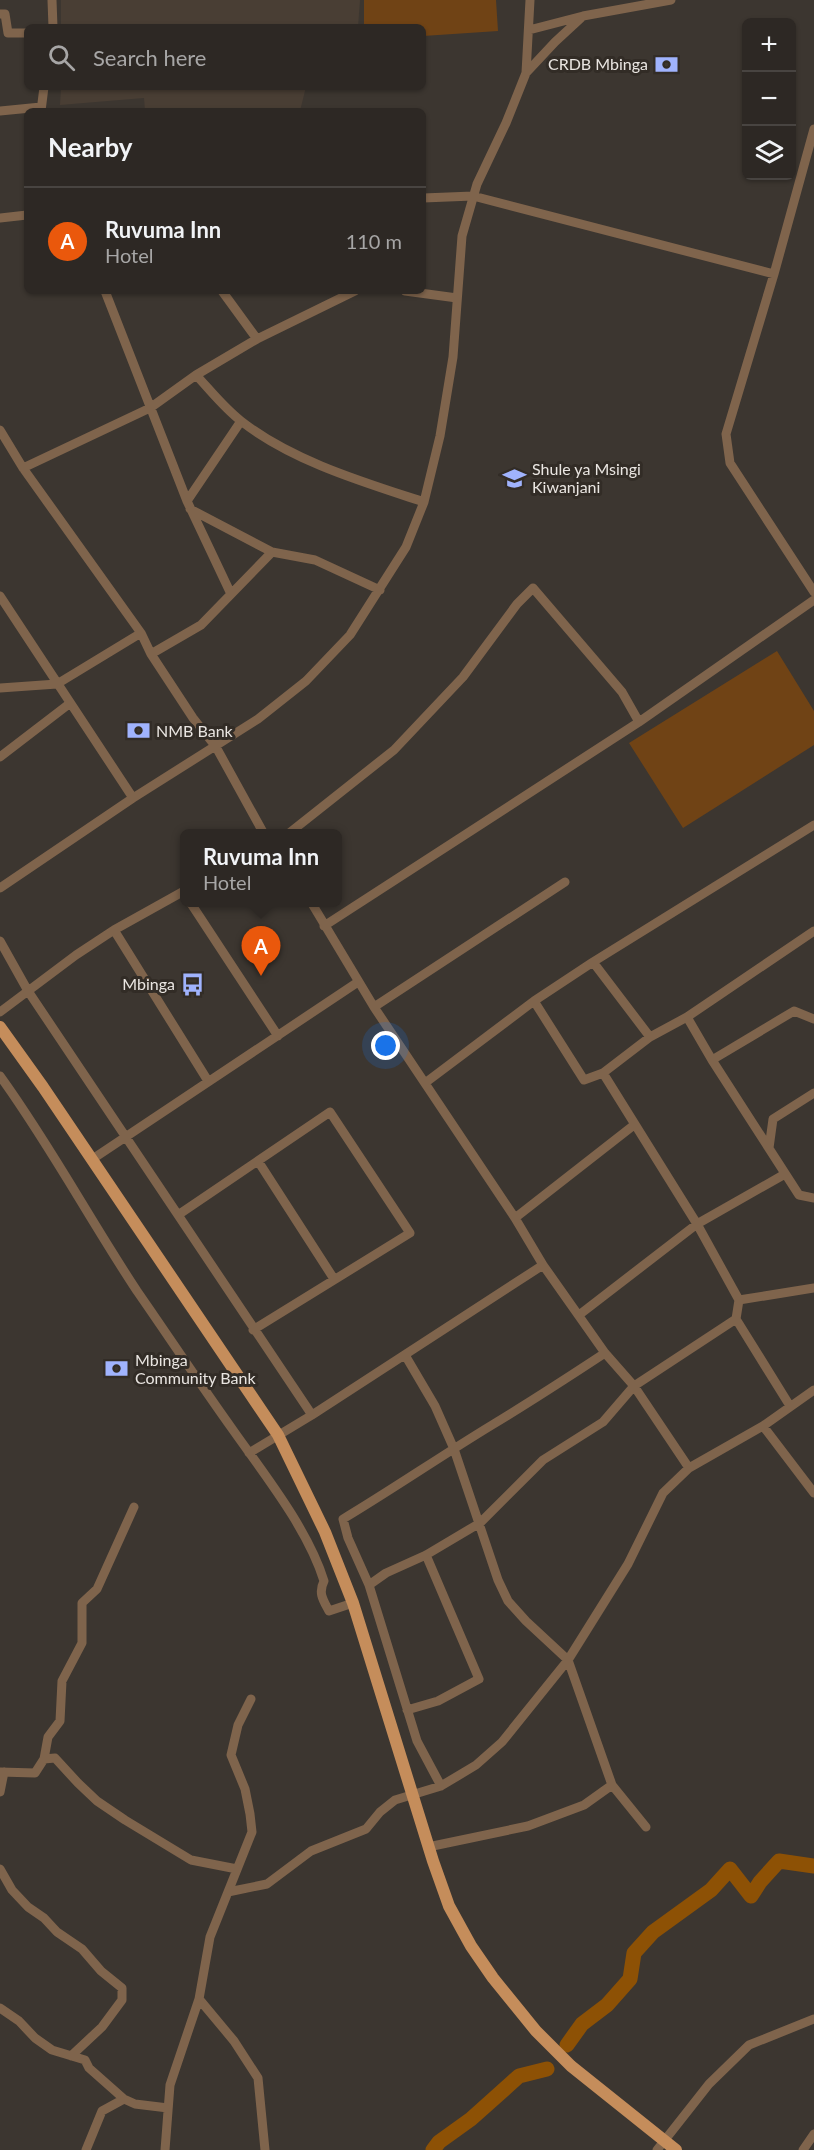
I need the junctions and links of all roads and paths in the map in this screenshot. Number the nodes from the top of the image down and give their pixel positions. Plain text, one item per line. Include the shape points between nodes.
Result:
1 (52, 0) edge
2 (530, 0) edge
3 (671, 0) edge
4 (0, 14) edge
5 (583, 16) junction
6 (53, 24) edge
7 (529, 30) junction
8 (24, 33) edge
9 (526, 73) junction
10 (44, 90) edge
11 (41, 108) edge
12 (24, 110) edge
13 (0, 111) edge
14 (814, 129) edge
15 (473, 196) junction
16 (426, 198) edge
17 (24, 215) edge
18 (0, 218) edge
19 (774, 274) junction
20 (106, 294) edge
21 (224, 294) edge
22 (349, 294) edge
23 (426, 294) edge
24 (457, 298) junction
25 (257, 339) junction
26 (196, 375) junction
27 (150, 408) junction
28 (241, 421) junction
29 (0, 430) edge
30 (23, 468) junction
31 (424, 502) junction
32 (188, 505) junction
33 (272, 552) junction
34 (380, 590) junction
35 (814, 592) edge
36 (231, 594) junction
37 (0, 596) edge
38 (814, 600) edge
39 (141, 633) junction
40 (151, 654) junction
41 (57, 684) junction
42 (0, 688) edge
43 (69, 704) junction
44 (639, 722) junction
45 (216, 747) junction
46 (0, 756) edge
47 (133, 798) junction
48 (814, 825) edge
49 (261, 829) edge
50 (294, 829) edge
51 (565, 882) dead end
52 (0, 888) edge
53 (180, 894) edge
54 (193, 907) edge
55 (313, 907) edge
56 (324, 926) junction
57 (114, 930) junction
58 (814, 931) edge
59 (0, 941) edge
60 (594, 962) junction
61 (358, 982) junction
62 (28, 991) junction
63 (534, 1001) junction
64 (374, 1007) junction
65 (0, 1012) edge
66 (687, 1017) junction
67 (814, 1019) edge
68 (0, 1027) edge
69 (278, 1036) junction
70 (650, 1037) junction
71 (712, 1060) junction
72 (603, 1073) junction
73 (0, 1076) edge
74 (207, 1082) junction
75 (425, 1083) junction
76 (814, 1093) edge
77 (634, 1125) junction
78 (126, 1136) junction
79 (769, 1148) junction
80 (92, 1160) junction
81 (258, 1161) junction
82 (785, 1174) junction
83 (814, 1198) edge
84 (178, 1215) junction
85 (515, 1218) junction
86 (697, 1224) junction
87 (543, 1265) junction
88 (334, 1279) junction
89 (814, 1288) edge
90 (739, 1300) junction
91 (579, 1315) junction
92 (736, 1318) junction
93 (254, 1330) junction
94 (605, 1353) junction
95 (405, 1355) junction
96 (634, 1386) junction
97 (814, 1390) edge
98 (790, 1406) junction
99 (312, 1415) junction
100 (763, 1426) junction
101 (278, 1435) junction
102 (453, 1449) junction
103 (249, 1453) junction
104 (689, 1468) junction
105 (814, 1493) edge
106 (134, 1507) dead end
107 (480, 1523) junction
108 (426, 1555) junction
109 (369, 1585) junction
110 (353, 1603) junction
111 (568, 1660) junction
112 (251, 1699) dead end
113 (407, 1710) junction
114 (44, 1759) junction
115 (2, 1772) edge
116 (612, 1785) junction
117 (441, 1786) junction
118 (0, 1792) edge
119 (412, 1795) junction
120 (646, 1827) dead end
121 (428, 1847) junction
122 (0, 1869) edge
123 (237, 1869) junction
124 (228, 1892) junction
125 (199, 1999) junction
126 (0, 2008) edge
127 (814, 2019) edge
128 (71, 2056) junction
129 (124, 2099) junction
130 (168, 2108) junction
131 (814, 2134) edge
132 (660, 2145) edge
133 (86, 2150) edge
134 (165, 2150) edge
135 (265, 2150) edge
136 (676, 2150) edge
137 (803, 2150) edge

1 - 6 street
2 - 7 street
3 - 5 street
4 - 8 street via 5,14 8,33
5 - 7 street
5 - 9 street
7 - 9 street
9 - 15 street
10 - 11 street
12 - 13 street
14 - 19 street
15 - 16 street
15 - 19 street
15 - 24 street via 462,237
17 - 18 street
19 - 35 street via 726,434 730,463
20 - 27 street
21 - 25 street
22 - 25 street
23 - 24 street
24 - 31 street via 453,357
25 - 26 street
26 - 27 street
26 - 28 street
27 - 30 street
27 - 32 street
28 - 31 street via 292,453
28 - 32 street
29 - 30 street
30 - 39 street
31 - 34 street via 405,547
32 - 33 street
32 - 36 street
33 - 34 street via 315,560
33 - 36 street
34 - 45 street via 350,635 306,681
36 - 40 street via 201,625
37 - 41 street
38 - 44 street
39 - 40 street
39 - 41 street
40 - 45 street
41 - 42 street
41 - 43 street
43 - 46 street
43 - 47 street
44 - 50 street via 622,692 533,588 463,677 394,750
44 - 56 street
45 - 47 street
45 - 49 street
47 - 52 street
48 - 60 street
51 - 64 street
53 - 57 street
54 - 69 street
55 - 56 street
56 - 61 street
57 - 62 street
57 - 74 street
58 - 66 street
59 - 62 street
60 - 63 street
60 - 70 street
61 - 64 street
61 - 69 street
62 - 65 street
62 - 78 street
63 - 72 street via 584,1080
63 - 75 street
64 - 75 street
66 - 70 street
66 - 71 street
67 - 71 street via 794,1011
68 - 80 main road
69 - 74 street
70 - 72 street
71 - 79 street
72 - 77 street
73 - 103 street via 29,1115 135,1288
74 - 78 street
75 - 85 street
76 - 79 street via 773,1119
77 - 85 street
77 - 86 street
78 - 80 street
78 - 84 street
79 - 82 street
80 - 101 main road
81 - 84 street
81 - 88 street
81 - 88 street via 330,1112 410,1233
82 - 83 street via 799,1195
82 - 86 street
84 - 93 street
85 - 87 street
86 - 90 street
86 - 91 street
87 - 91 street
87 - 95 street
88 - 93 street
89 - 90 street
90 - 92 street
91 - 94 street
92 - 96 street
92 - 98 street
93 - 99 street
94 - 96 street
94 - 102 street
95 - 99 street
95 - 102 street via 435,1406
96 - 104 street
96 - 107 street via 603,1422 543,1460
97 - 98 street
98 - 100 street
99 - 101 street
100 - 104 street
100 - 105 street
101 - 103 street
101 - 110 main road via 325,1532
102 - 107 street
102 - 109 street via 343,1519
103 - 110 street via 304,1537 321,1571 321,1597 329,1611
104 - 111 street via 663,1493 628,1564
106 - 114 street via 97,1589 82,1603 82,1643 62,1681 60,1720 48,1737
107 - 108 street
107 - 111 street via 508,1601
108 - 109 street
108 - 113 street via 479,1679 438,1701
109 - 113 street
110 - 119 main road
111 - 116 street
111 - 117 street via 502,1742 476,1766
112 - 123 street via 238,1725 231,1755 245,1789 252,1832
113 - 117 street via 417,1741
114 - 115 street via 35,1773
114 - 123 street via 55,1758 97,1801 191,1860
115 - 118 street
116 - 120 street
116 - 121 street via 584,1805 528,1826
117 - 119 street
119 - 121 main road
119 - 124 street via 395,1800 366,1830 311,1851 267,1884
121 - 132 main road via 450,1906 492,1978 571,2066
122 - 128 street via 28,1907 82,1949 122,1988 123,2001
123 - 124 street
124 - 125 street via 210,1937
125 - 130 street via 170,2085
125 - 135 street via 258,2078
126 - 128 street via 52,2050
127 - 132 street via 749,2045 709,2084
128 - 129 street via 85,2060 88,2068
129 - 130 street
129 - 133 street via 102,2111
130 - 134 street
131 - 137 street
132 - 136 main road

